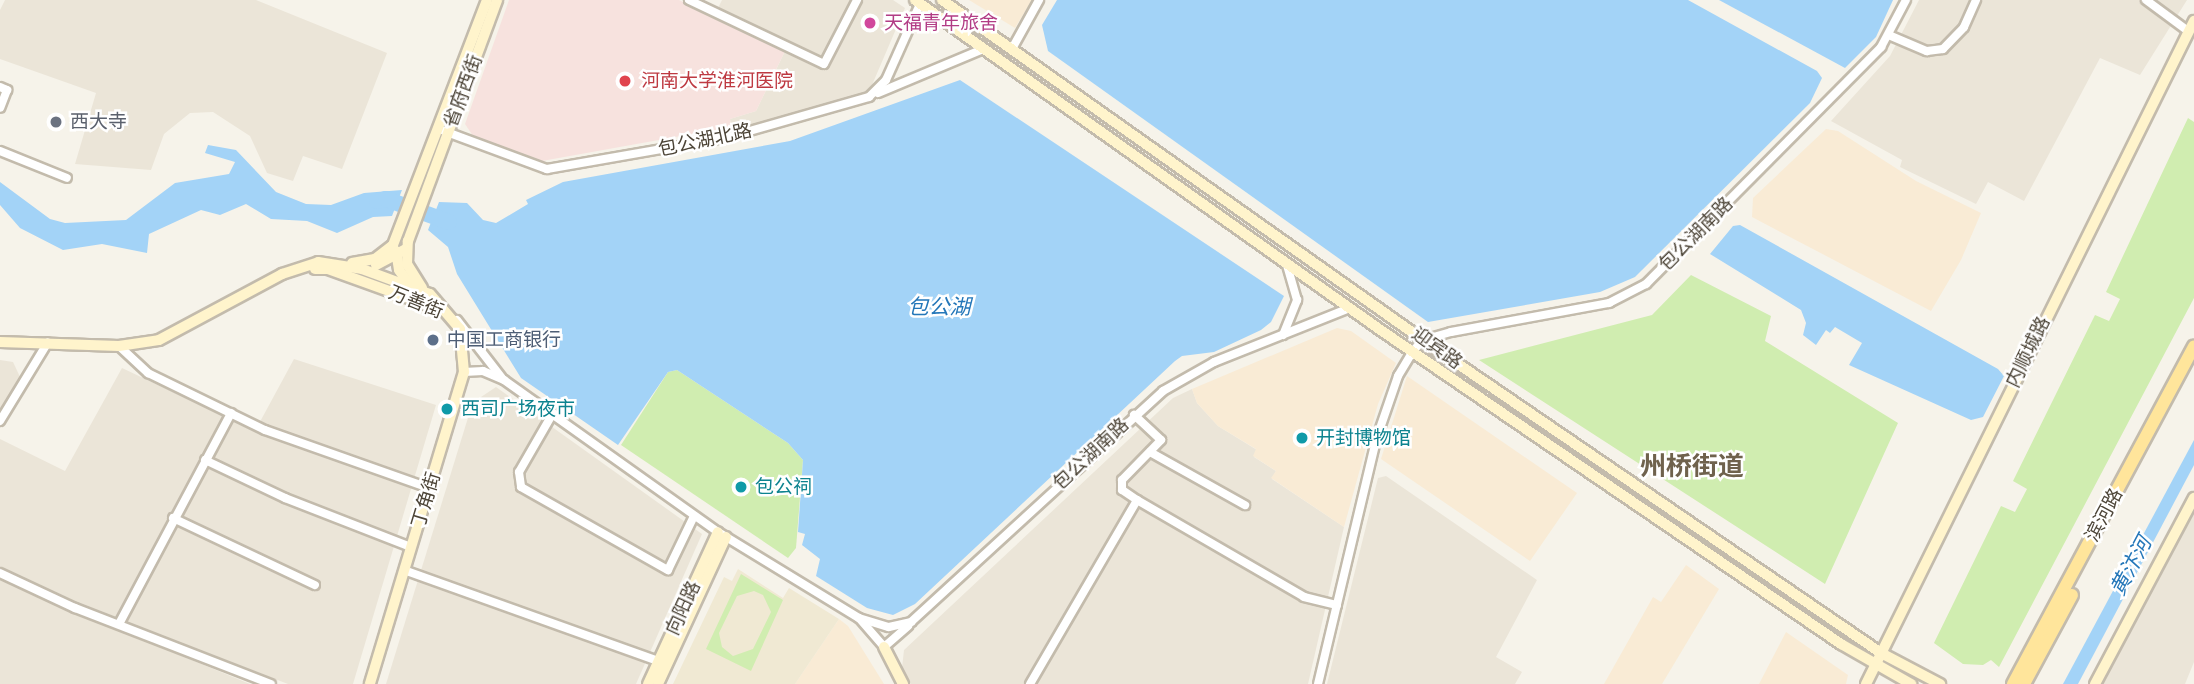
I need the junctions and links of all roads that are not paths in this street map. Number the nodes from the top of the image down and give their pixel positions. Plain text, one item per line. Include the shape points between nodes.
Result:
1 (487, 0) edge
2 (497, 0) edge
3 (689, 0) edge
4 (857, 0) edge
5 (942, 0) edge
6 (1039, 0) edge
7 (1906, 0) edge
8 (1976, 0) edge
9 (2146, 0) edge
10 (919, 1) edge
11 (2191, 26) edge
12 (1891, 36) junction
13 (1013, 47) junction
14 (983, 49) junction
15 (0, 87) edge
16 (869, 97) junction
17 (0, 108) edge
18 (443, 130) junction
19 (0, 151) edge
20 (67, 178) dead end
21 (403, 242) junction
22 (396, 256) junction
23 (1285, 262) junction
24 (339, 263) junction
25 (298, 269) junction
26 (328, 269) junction
27 (362, 269) junction
28 (410, 285) junction
29 (430, 299) junction
30 (1350, 308) junction
31 (452, 316) junction
32 (1281, 337) junction
33 (1423, 340) junction
34 (0, 342) edge
35 (48, 342) junction
36 (119, 346) junction
37 (2194, 346) edge
38 (1413, 351) junction
39 (2194, 364) edge
40 (464, 372) junction
41 (504, 380) junction
42 (553, 413) junction
43 (231, 414) junction
44 (1134, 415) junction
45 (0, 421) edge
46 (1150, 452) junction
47 (205, 460) junction
48 (429, 488) junction
49 (2194, 498) edge
50 (1137, 500) junction
51 (1245, 505) dead end
52 (694, 516) junction
53 (173, 518) junction
54 (722, 534) junction
55 (411, 547) junction
56 (404, 570) junction
57 (0, 573) edge
58 (315, 586) dead end
59 (1337, 605) junction
60 (859, 618) junction
61 (911, 622) junction
62 (119, 624) junction
63 (884, 647) junction
64 (1881, 653) junction
65 (658, 661) junction
66 (1875, 666) junction
67 (271, 684) edge
68 (369, 684) edge
69 (648, 684) edge
70 (658, 684) edge
71 (903, 684) edge
72 (1030, 684) edge
73 (1318, 684) edge
74 (1866, 684) edge
75 (1911, 684) edge
76 (1940, 684) edge
77 (2013, 684) edge
78 (2024, 684) edge
79 (2095, 684) edge

1 - 18 street, 省府西街
2 - 18 street, 省府西街
3 - 4 street via 824,64
5 - 13 street, 迎宾路
6 - 13 street
7 - 12 street, 包公湖南路
8 - 12 street via 1964,27 1943,50 1927,51
9 - 11 street via 2151,8
10 - 14 street, 迎宾路
10 - 16 street via 886,80
11 - 64 street, 内顺城路
12 - 33 street, 包公湖南路 via 1638,290 1609,303
13 - 33 street, 迎宾路
14 - 16 street, 包公湖北路
14 - 23 street, 迎宾路
15 - 17 street via 7,90
16 - 18 street, 包公湖北路 via 725,138 553,169
18 - 21 street, 省府西街
19 - 20 street
21 - 22 street
21 - 24 street via 375,259
21 - 29 street via 412,275
22 - 27 street
22 - 28 street
23 - 30 street, 迎宾路
23 - 32 street via 1295,281 1297,300
24 - 25 street, 万善街 via 318,262
24 - 27 street, 万善街
25 - 26 street, 万善街
25 - 36 street, 万善街 via 173,335
26 - 27 street
26 - 29 street, 万善街
27 - 28 street, 万善街
28 - 29 street
29 - 31 street, 万善街
30 - 32 street, 包公湖南路
30 - 38 street, 迎宾路
31 - 40 street, 丁角街 via 464,339
31 - 41 street via 467,328
32 - 44 street, 包公湖南路 via 1192,372
33 - 38 street
33 - 64 street, 迎宾路
34 - 35 street, 万善街
35 - 36 street, 万善街
35 - 45 street
36 - 43 street via 148,373
37 - 77 main road, 滨河路
38 - 59 street via 1398,376 1376,440
38 - 66 street, 迎宾路
39 - 78 main road, 滨河路
40 - 41 street via 483,371
40 - 48 street, 丁角街
41 - 42 street
42 - 52 street
42 - 52 street via 519,472 521,487 668,570
43 - 47 street
43 - 48 street
44 - 46 street via 1161,440
44 - 61 street, 包公湖南路
46 - 50 street via 1121,485
46 - 51 street
47 - 53 street
47 - 55 street via 285,498
48 - 55 street, 丁角街
49 - 79 street
50 - 59 street via 1304,597
50 - 72 street
52 - 54 street
53 - 58 street
53 - 62 street
54 - 60 street
54 - 65 street, 向阳路
54 - 70 street, 向阳路
55 - 56 street, 丁角街
56 - 65 street
56 - 68 street, 丁角街
57 - 62 street
59 - 73 street
60 - 61 street via 889,627
60 - 63 street
61 - 63 street, 包公湖南路
62 - 67 street
63 - 71 street
64 - 66 street, 内顺城路
64 - 76 street, 迎宾路
65 - 69 street, 向阳路
66 - 74 street, 内顺城路
66 - 75 street, 迎宾路

